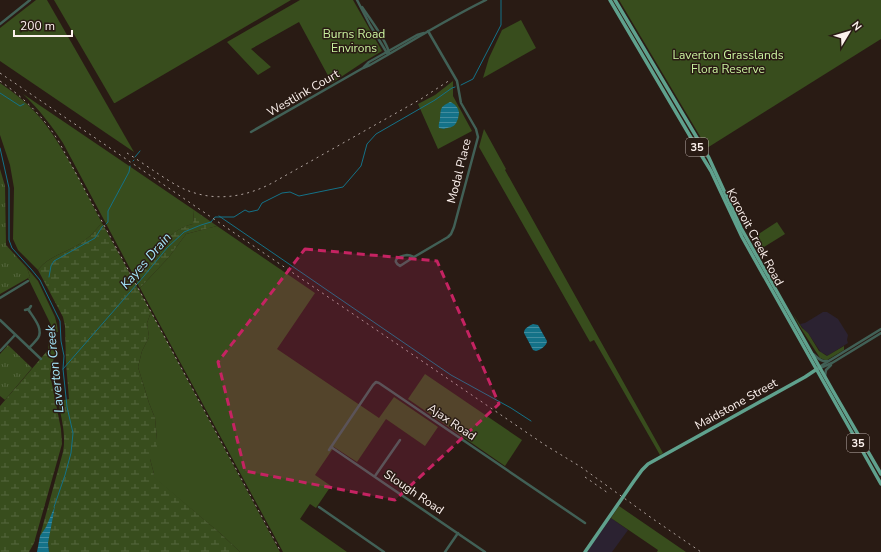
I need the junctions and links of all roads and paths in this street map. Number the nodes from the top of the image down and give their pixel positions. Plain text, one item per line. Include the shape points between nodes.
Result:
1 (30, 0) edge
2 (358, 0) edge
3 (482, 0) edge
4 (486, 0) edge
5 (613, 1) edge
6 (476, 4) junction
7 (0, 24) edge
8 (428, 31) junction
9 (388, 52) junction
10 (252, 132) dead end
11 (414, 257) junction
12 (400, 266) junction
13 (401, 269) dead end
14 (28, 281) dead end
15 (0, 298) edge
16 (781, 303) junction
17 (31, 306) dead end
18 (0, 320) edge
19 (881, 331) edge
20 (15, 335) junction
21 (29, 348) junction
22 (810, 350) junction
23 (0, 351) edge
24 (850, 351) junction
25 (40, 358) dead end
26 (828, 361) junction
27 (812, 363) junction
28 (832, 363) junction
29 (819, 368) junction
30 (809, 374) junction
31 (825, 377) junction
32 (826, 387) junction
33 (400, 440) dead end
34 (330, 448) joint
35 (881, 474) edge
36 (375, 476) junction
37 (881, 484) edge
38 (319, 507) dead end
39 (585, 524) dead end
40 (458, 533) junction
41 (384, 552) edge
42 (445, 552) edge
43 (486, 552) edge
44 (584, 552) edge

1 - 7 street
2 - 9 street
3 - 6 street
4 - 6 street
5 - 16 main road, Kororoit Creek Road / 35 via 700,147 736,226
6 - 8 street, Westlink Court
8 - 9 street, Westlink Court via 419,38
8 - 11 street, Modal Place via 457,81 462,105 478,137 451,234
9 - 10 street, Westlink Court
11 - 12 street, Modal Place
11 - 12 street, Modal Place via 399,257 395,262
12 - 13 street
14 - 15 street
16 - 22 main road, Kororoit Creek Road / 35
16 - 27 main road, Kororoit Creek Road / 35
17 - 21 street via 27,310 40,333
18 - 20 street
19 - 24 street
20 - 21 street
20 - 23 street
21 - 25 street
22 - 26 street via 824,362
22 - 29 main road, Kororoit Creek Road / 35
24 - 26 street
24 - 28 street
26 - 29 street
27 - 29 main road, Kororoit Creek Road / 35
27 - 30 main road
28 - 29 street
28 - 31 street via 826,370
29 - 30 main road, Maidstone Street
29 - 31 main road, Kororoit Creek Road / 35
29 - 32 main road, Kororoit Creek Road / 35
30 - 32 main road via 817,376
30 - 44 main road, Maidstone Street via 645,469
31 - 35 main road, Kororoit Creek Road / 35
32 - 37 main road, Kororoit Creek Road / 35
33 - 36 street
34 - 36 street, Slough Road
34 - 39 street, Ajax Road via 373,385 379,382
36 - 40 street, Slough Road
38 - 41 street
40 - 42 street
40 - 43 street, Slough Road

